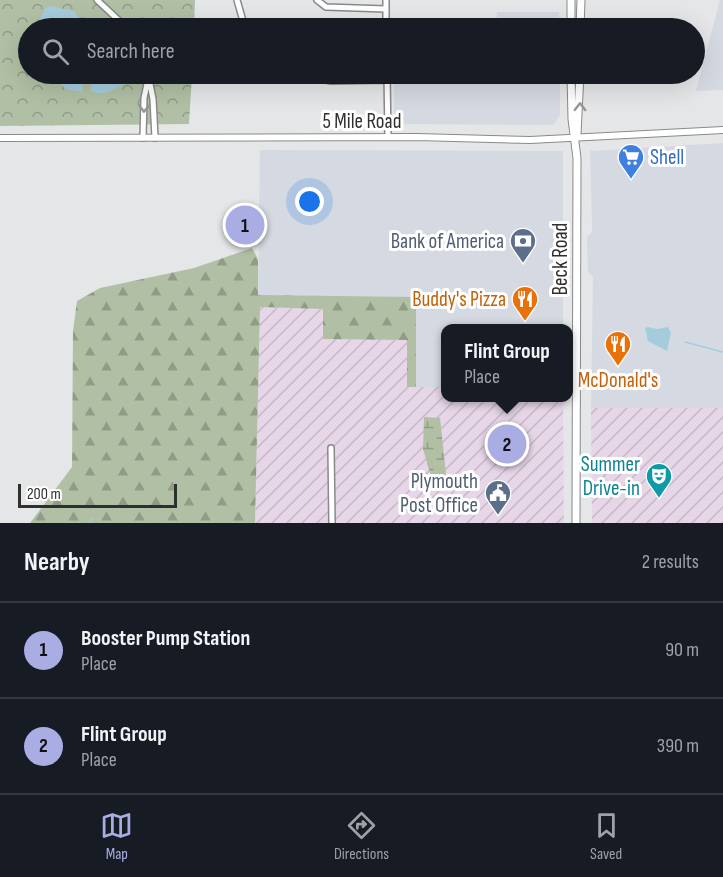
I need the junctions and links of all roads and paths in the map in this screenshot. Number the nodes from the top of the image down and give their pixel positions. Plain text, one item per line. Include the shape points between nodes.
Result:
1 (97, 0) edge
2 (237, 0) edge
3 (317, 0) edge
4 (386, 0) edge
5 (571, 0) edge
6 (581, 0) edge
7 (386, 9) junction
8 (116, 18) edge
9 (242, 18) edge
10 (386, 18) edge
11 (571, 18) edge
12 (580, 18) edge
13 (147, 84) edge
14 (150, 84) edge
15 (388, 84) edge
16 (571, 84) edge
17 (580, 84) edge
18 (723, 130) edge
19 (388, 137) junction
20 (0, 138) edge
21 (143, 138) junction
22 (155, 138) junction
23 (576, 140) junction
24 (331, 448) dead end
25 (332, 523) edge
26 (576, 523) edge

1 - 8 street
2 - 9 street
3 - 7 street via 326,7
4 - 7 street
5 - 11 main road
6 - 12 main road
7 - 10 street
13 -> 21 street
14 - 22 street
15 - 19 street
16 - 23 main road, Beck Road
23 -> 17 main road, Beck Road
18 - 23 street, 5 Mile Road
19 - 22 street, 5 Mile Road
19 - 23 street, 5 Mile Road
20 - 21 street, 5 Mile Road
21 - 22 street, 5 Mile Road
23 - 26 main road, Beck Road
24 - 25 street

